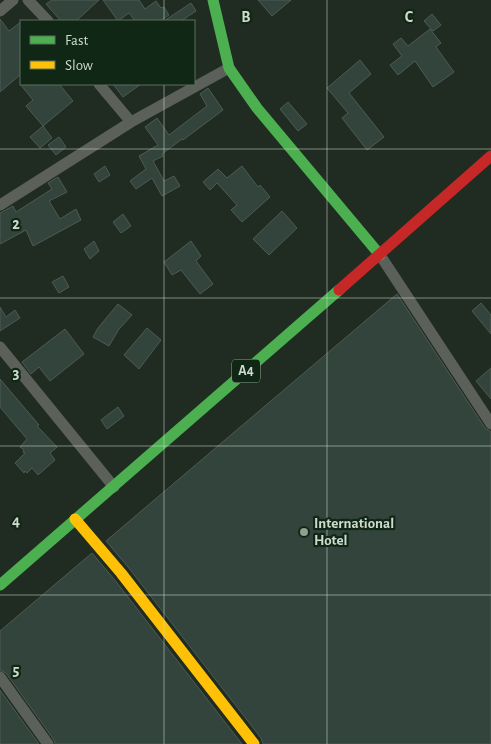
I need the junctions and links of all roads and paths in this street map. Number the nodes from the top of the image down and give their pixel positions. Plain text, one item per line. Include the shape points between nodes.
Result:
1 (13, 0) edge
2 (28, 0) edge
3 (213, 0) edge
4 (0, 11) edge
5 (47, 20) edge
6 (229, 68) junction
7 (100, 85) edge
8 (131, 122) junction
9 (490, 159) edge
10 (0, 205) edge
11 (380, 254) junction
12 (0, 347) edge
13 (491, 424) edge
14 (114, 487) junction
15 (75, 519) junction
16 (0, 585) edge
17 (0, 677) edge
18 (48, 744) edge
19 (254, 744) edge

1 - 4 street
2 - 5 street
3 - 6 main road
6 - 8 street
6 - 11 main road via 256,108
7 - 8 street
8 - 10 street
9 - 11 main road, A4
11 - 13 street
11 - 14 main road, A4
12 - 14 street
14 - 15 main road, A4
15 - 16 main road, A4
15 - 19 main road
17 - 18 street

